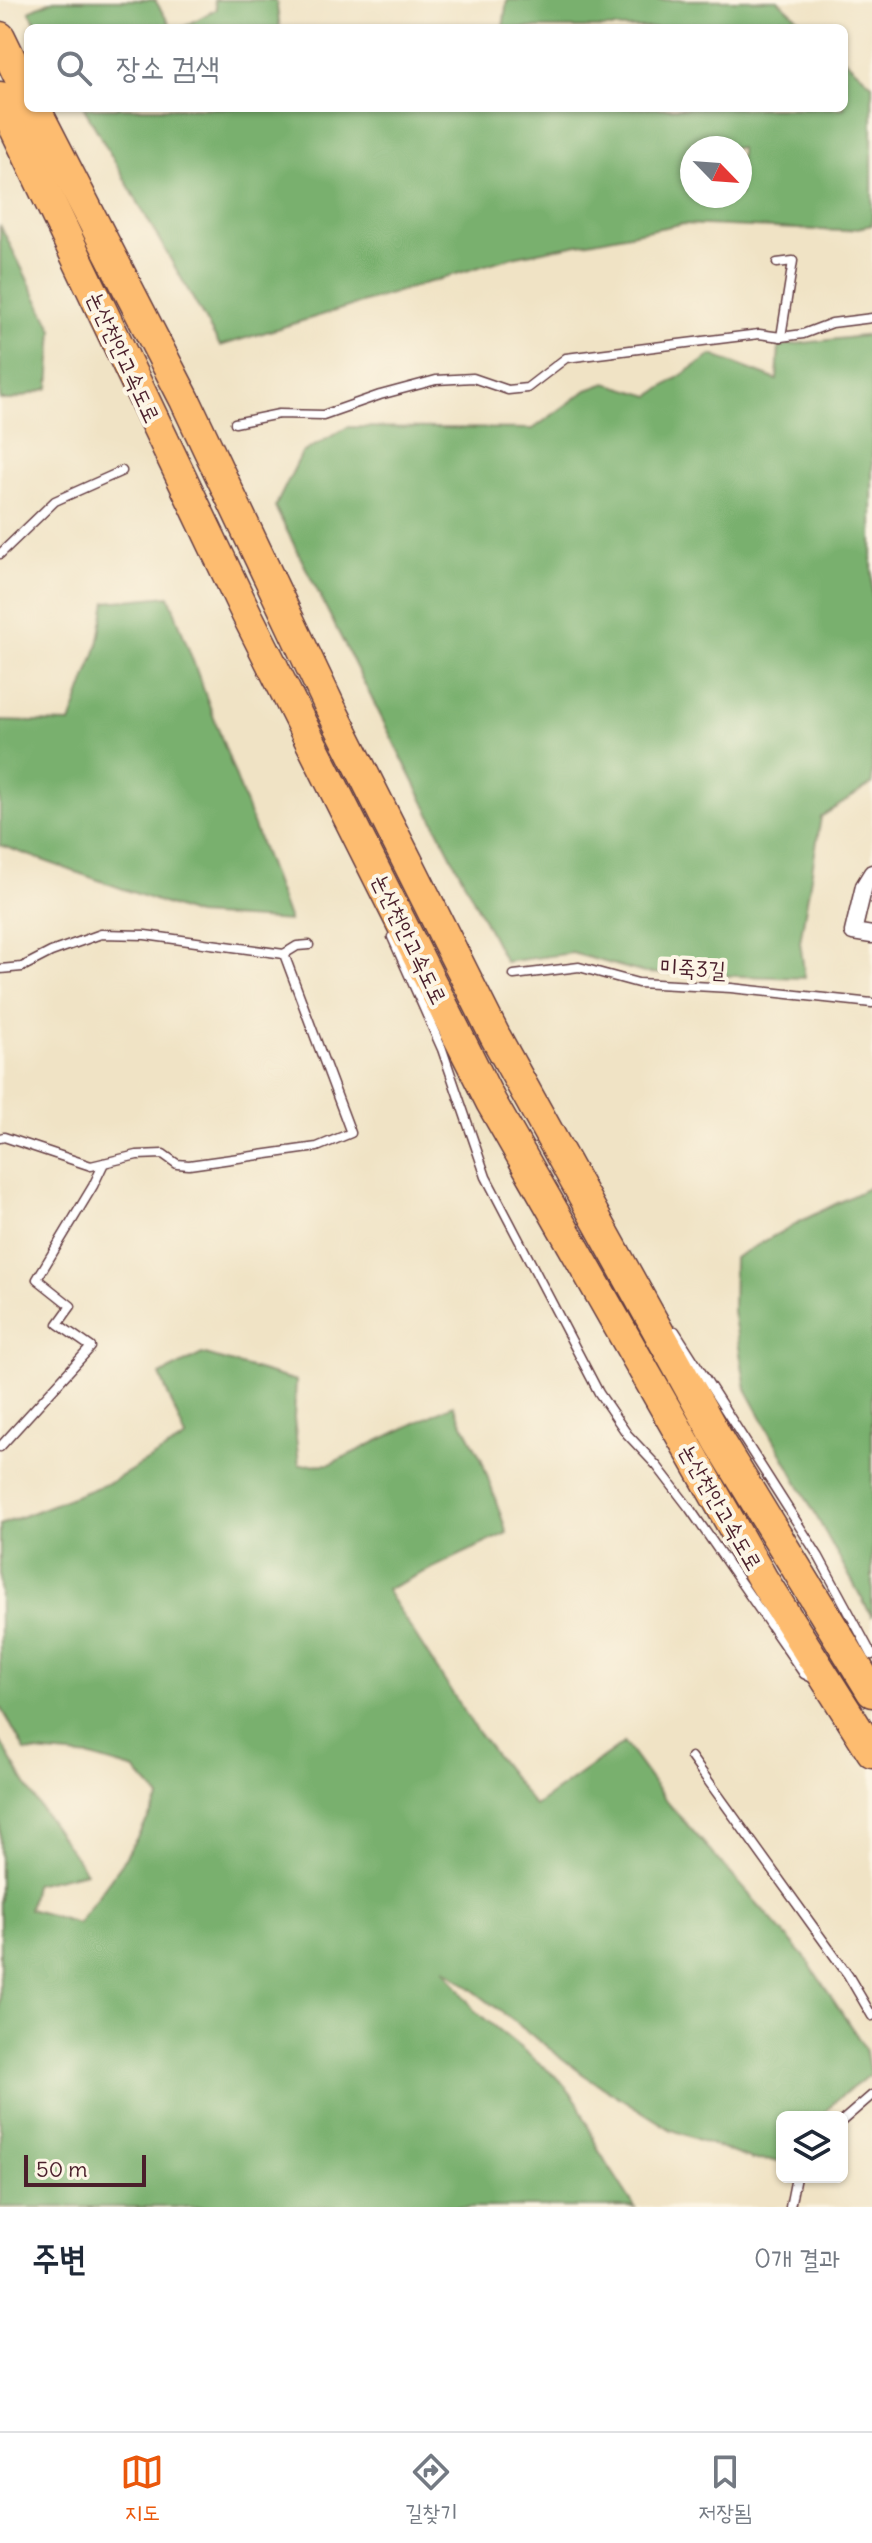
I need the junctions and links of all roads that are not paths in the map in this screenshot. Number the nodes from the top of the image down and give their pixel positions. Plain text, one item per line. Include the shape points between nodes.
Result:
1 (0, 37) edge
2 (17, 103) edge
3 (777, 263) dead end
4 (872, 318) edge
5 (781, 337) junction
6 (235, 423) dead end
7 (122, 471) dead end
8 (0, 554) edge
9 (872, 873) edge
10 (389, 931) dead end
11 (872, 935) edge
12 (309, 945) dead end
13 (284, 954) junction
14 (0, 969) edge
15 (514, 975) dead end
16 (872, 1003) edge
17 (0, 1138) edge
18 (104, 1163) junction
19 (567, 1168) junction
20 (592, 1191) dead end
21 (670, 1323) dead end
22 (0, 1447) edge
23 (872, 1655) edge
24 (833, 1692) junction
25 (872, 1692) edge
26 (872, 1752) edge
27 (691, 1757) dead end
28 (872, 2016) edge
29 (872, 2095) edge
30 (848, 2116) edge
31 (795, 2183) edge
32 (790, 2207) edge

1 - 2 highway, 논산천안고속도로
2 - 19 highway, 논산천안고속도로 via 185,400 331,709
2 - 24 highway, 논산천안고속도로 via 247,615 358,847 499,1116 746,1551
3 - 5 lane via 793,261
4 - 5 lane
5 - 6 lane via 759,334 595,353 566,358 527,388 508,390 473,378 436,380 323,415 279,414
7 - 8 lane via 55,501
9 - 11 street via 853,932
10 - 24 lane via 442,1049 486,1177 599,1393 690,1509 804,1674
12 - 13 lane
13 - 14 lane via 101,934 22,967
13 - 18 lane via 351,1133 317,1147 189,1165 163,1154
15 - 16 lane, 미죽3길 via 579,967 638,983
17 - 18 lane via 91,1166
18 - 22 lane via 37,1279 71,1306 58,1324 91,1347
19 - 20 lane
19 - 25 highway, 논산천안고속도로 via 720,1443
21 - 23 lane via 819,1557
24 - 26 highway, 논산천안고속도로
27 - 28 lane
29 - 30 lane
31 - 32 lane

